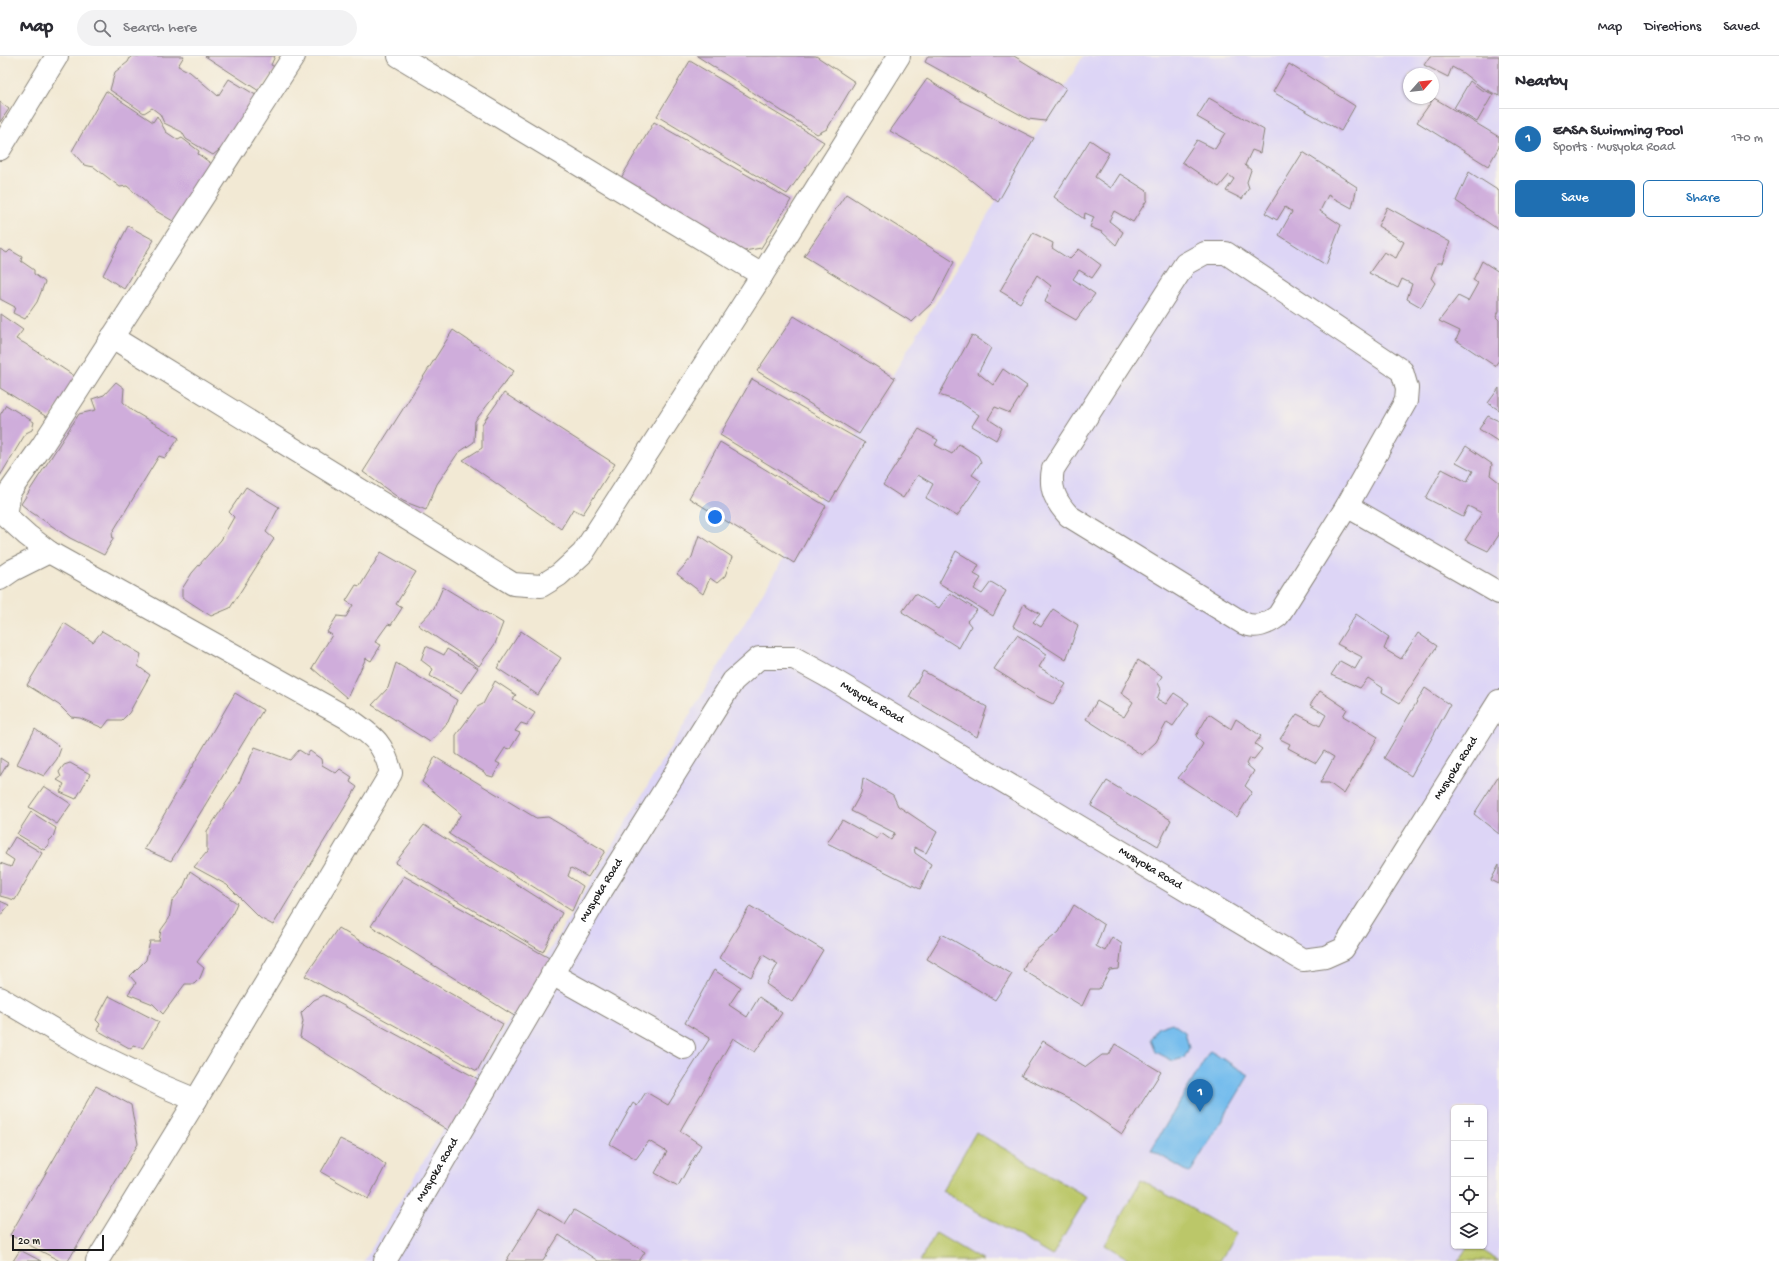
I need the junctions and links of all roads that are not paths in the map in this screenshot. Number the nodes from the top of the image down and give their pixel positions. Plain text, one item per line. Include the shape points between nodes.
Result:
1 (57, 56) edge
2 (294, 56) edge
3 (399, 56) edge
4 (899, 56) edge
5 (0, 149) edge
6 (762, 275) junction
7 (112, 337) junction
8 (1347, 506) junction
9 (49, 552) junction
10 (0, 579) edge
11 (1499, 592) edge
12 (1499, 701) edge
13 (552, 974) junction
14 (0, 998) edge
15 (684, 1048) dead end
16 (196, 1100) junction
17 (97, 1261) edge
18 (385, 1261) edge

1 - 5 street
2 - 7 street
3 - 6 street
4 - 6 street
6 - 7 street via 583,553 541,586 513,584
7 - 9 street via 10,491 6,516
8 - 8 street via 1406,401 1402,372 1226,253 1205,253 1185,264 1052,469 1050,481 1058,504 1069,516 1243,624 1252,627 1269,623 1278,616
8 - 11 street
9 - 10 street
9 - 16 street via 349,719 374,737 386,755 391,774
12 - 13 street, Musyoka Road via 1343,949 1324,957 1303,960 825,675 794,658 759,658 733,681
13 - 15 street
13 - 18 street, Musyoka Road
14 - 16 street via 83,1047
16 - 17 street

